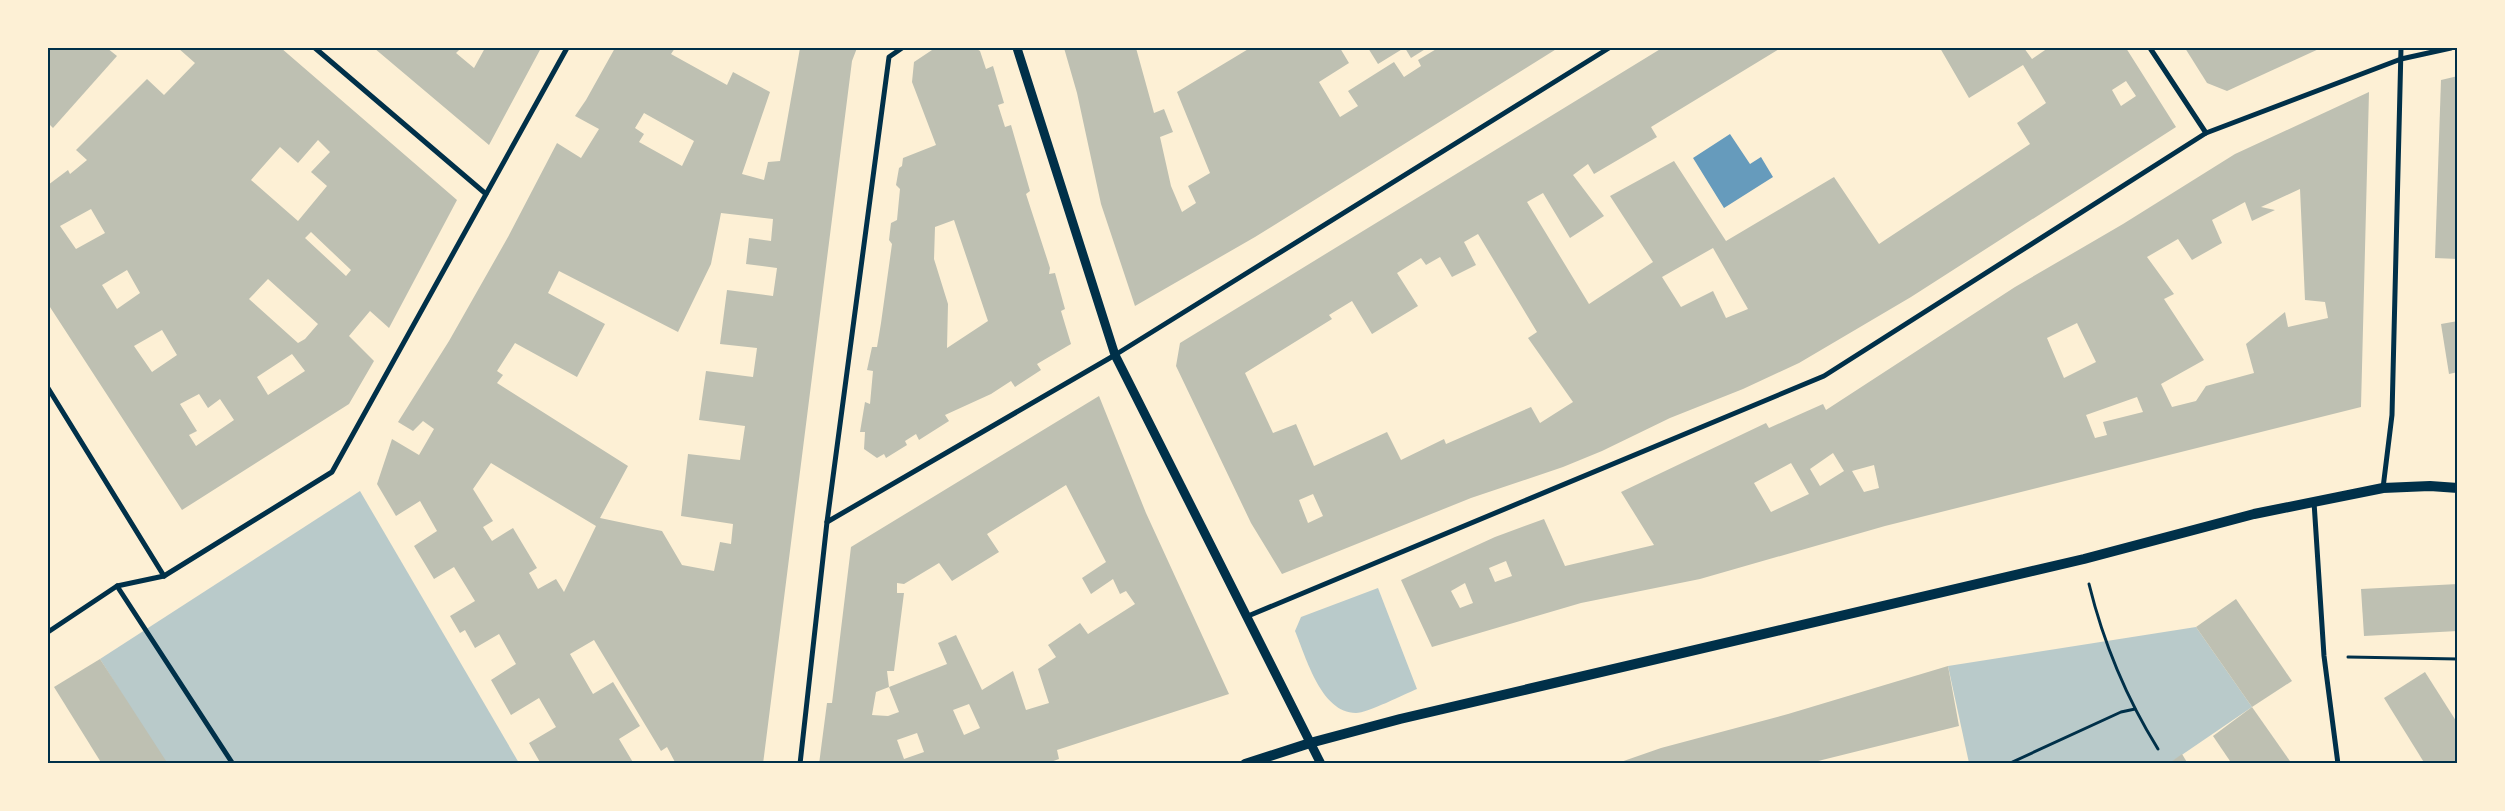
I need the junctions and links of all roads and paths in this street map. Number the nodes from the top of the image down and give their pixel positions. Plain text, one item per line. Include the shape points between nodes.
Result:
1 (315, 48) edge
2 (568, 48) edge
3 (902, 48) edge
4 (1017, 48) edge
5 (1610, 48) edge
6 (2150, 48) edge
7 (2401, 48) edge
8 (2450, 48) edge
9 (2400, 59) junction
10 (2206, 133) junction
11 (486, 194) junction
12 (1115, 355) junction
13 (48, 388) edge
14 (2383, 488) junction
15 (2458, 488) edge
16 (2314, 502) junction
17 (827, 522) junction
18 (2084, 558) junction
19 (164, 576) junction
20 (117, 586) junction
21 (1248, 616) junction
22 (48, 632) edge
23 (2324, 656) junction
24 (2458, 659) edge
25 (2135, 709) junction
26 (1310, 743) junction
27 (2158, 749) dead end
28 (232, 764) edge
29 (800, 764) edge
30 (1245, 764) edge
31 (1321, 764) edge
32 (2008, 764) edge
33 (2338, 764) edge

1 - 11 street
2 - 11 street
3 - 17 street via 889,57
4 - 12 street
5 - 12 street
6 - 10 street
7 - 9 street
8 - 9 street
9 - 10 street
9 - 14 street via 2392,415
10 - 21 street via 1824,376
11 - 19 street via 332,472
12 - 17 street
12 - 21 street
13 - 19 street
14 - 15 main road
14 - 16 main road
16 - 18 main road via 2254,514
16 - 23 street
17 - 29 street
18 - 25 path via 2096,613
18 - 26 main road
19 - 20 street
20 - 22 street
20 - 28 street
21 - 26 street
23 - 24 path
23 - 33 street
25 - 27 path
25 - 32 path via 2121,712
26 - 30 main road
26 - 31 street

